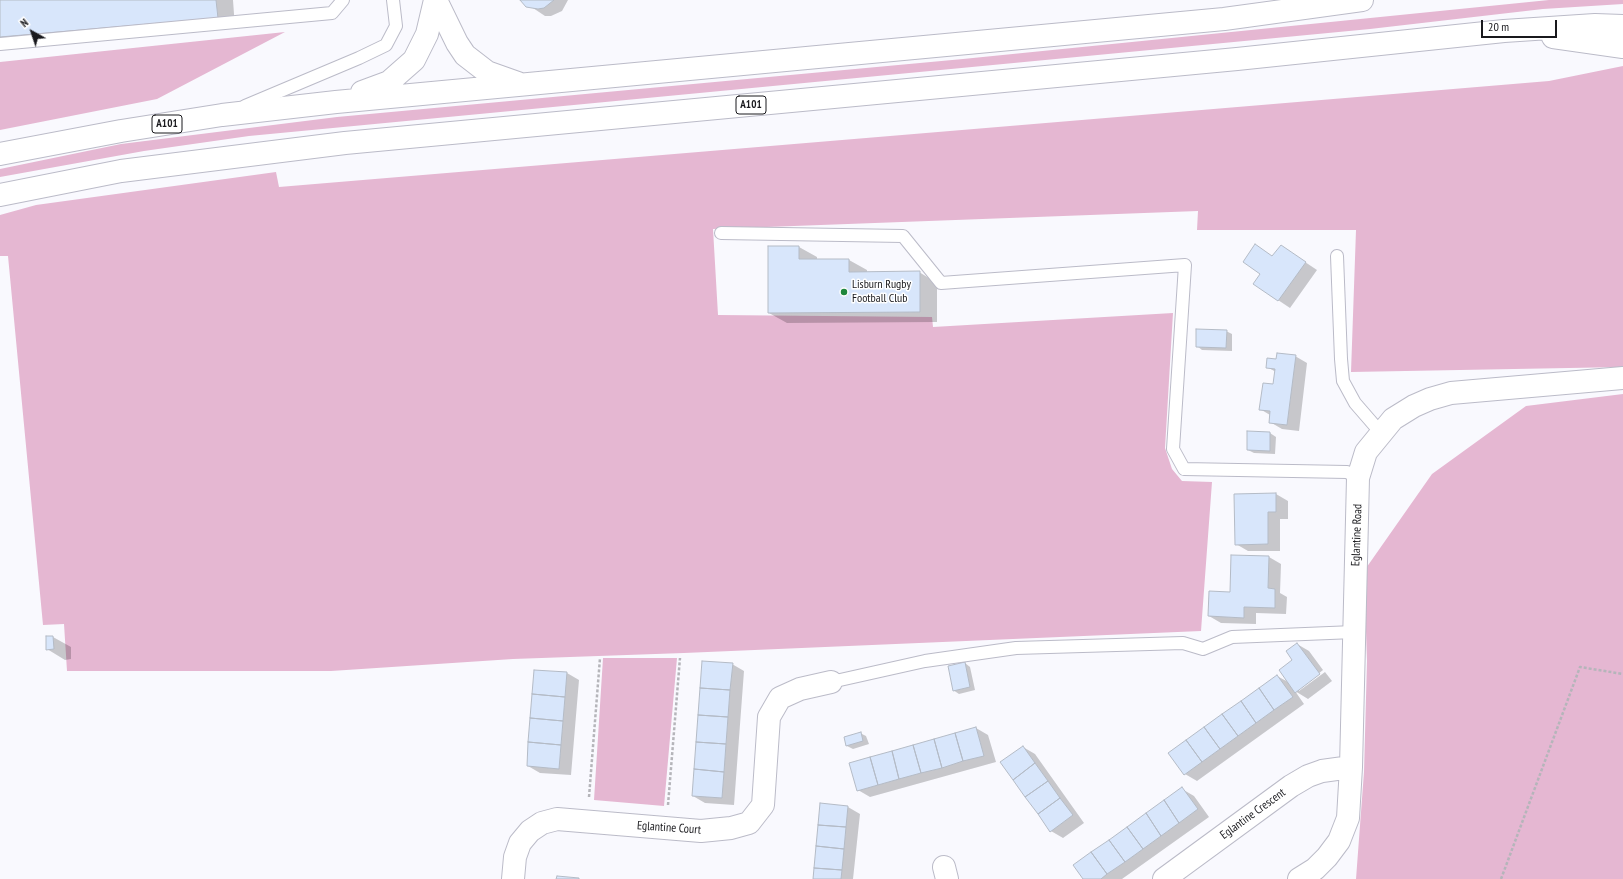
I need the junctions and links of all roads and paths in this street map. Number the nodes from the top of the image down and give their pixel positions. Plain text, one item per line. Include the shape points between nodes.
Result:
1 (343, 0) edge
2 (393, 0) edge
3 (435, 0) edge
4 (1362, 0) edge
5 (1623, 26) edge
6 (1504, 31) junction
7 (0, 44) edge
8 (1623, 47) edge
9 (523, 85) junction
10 (336, 102) junction
11 (222, 115) junction
12 (0, 154) edge
13 (0, 195) edge
14 (721, 233) dead end
15 (1337, 256) dead end
16 (1623, 378) edge
17 (1381, 433) junction
18 (1358, 478) junction
19 (1354, 632) junction
20 (600, 658) dead end
21 (680, 658) dead end
22 (1623, 674) edge
23 (831, 682) joint
24 (1351, 767) junction
25 (587, 821) junction
26 (667, 828) junction
27 (1313, 876) edge
28 (514, 879) edge
29 (1164, 879) edge
30 (1501, 879) edge

1 - 7 lane via 332,13
2 - 11 lane via 396,26 386,45
3 - 9 main road via 457,43 466,54 488,72
3 - 10 main road via 427,34 414,60 389,82
4 - 9 main road, A101 via 1216,19
5 - 6 main road, A101 via 1595,25
6 - 8 main road, A101
6 - 13 main road, A101 via 1229,60 345,143 121,171
9 - 10 main road, A101
10 - 11 main road, A101
11 - 12 main road, A101
14 - 18 lane via 903,236 941,283 1186,265 1173,450 1184,469 1348,472
15 - 17 lane via 1343,381 1355,403
16 - 17 main road, Eglantine Road via 1451,393 1414,406 1393,419
17 - 18 main road, Eglantine Road via 1366,452
18 - 19 main road, Eglantine Road
19 - 23 lane via 1232,637 1203,649 1183,643 1016,648 925,661
19 - 24 main road, Eglantine Road
20 - 25 path
21 - 26 path
22 - 30 path via 1580,667
23 - 26 main road, Eglantine Court via 800,689 780,698 772,711 769,717 763,805 750,823 732,828 701,831
24 - 27 main road, Eglantine Road via 1348,818 1339,841
24 - 29 main road, Eglantine Crescent via 1322,770 1291,786
25 - 26 main road, Eglantine Court
25 - 28 main road, Eglantine Court via 557,819 542,823 530,831 520,843 515,857

